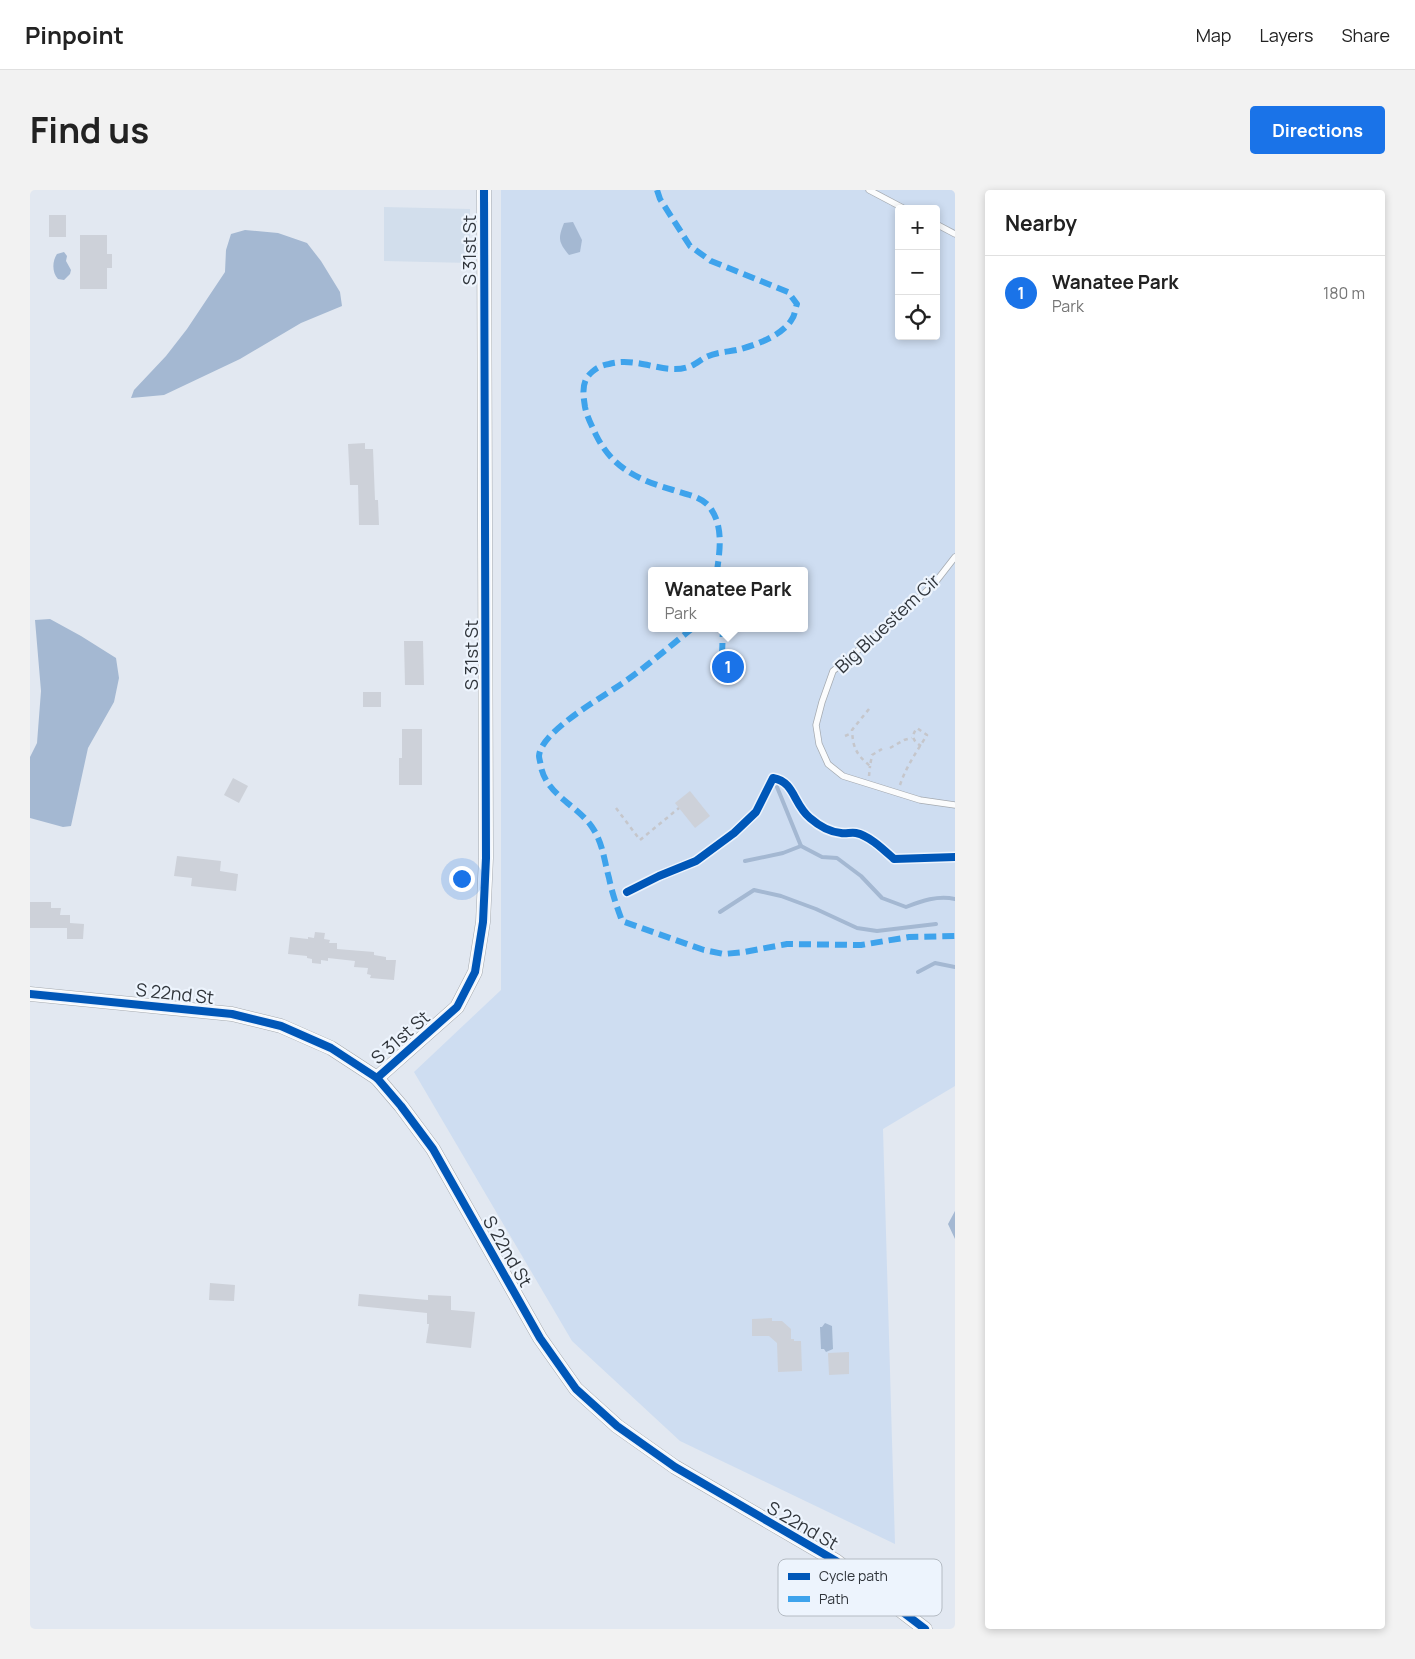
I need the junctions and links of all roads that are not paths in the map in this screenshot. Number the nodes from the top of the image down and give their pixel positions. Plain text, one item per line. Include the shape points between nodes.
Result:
1 (484, 190) edge
2 (868, 190) edge
3 (898, 205) edge
4 (940, 226) edge
5 (955, 234) edge
6 (955, 557) edge
7 (955, 805) edge
8 (30, 994) edge
9 (377, 1078) junction
10 (833, 1559) edge
11 (908, 1616) edge
12 (925, 1629) edge

1 - 9 street, S 31st St via 486,858 483,922 475,972 457,1007
2 - 3 lane
4 - 5 lane
6 - 7 lane, Big Bluestem Cir via 934,584 902,614 833,671 816,726 819,744 828,764 843,776 920,800
8 - 9 street, S 22nd St via 232,1014 280,1026 332,1048
9 - 10 street, S 22nd St via 433,1149 540,1338 576,1389 617,1426 675,1468
11 - 12 street, S 22nd St

